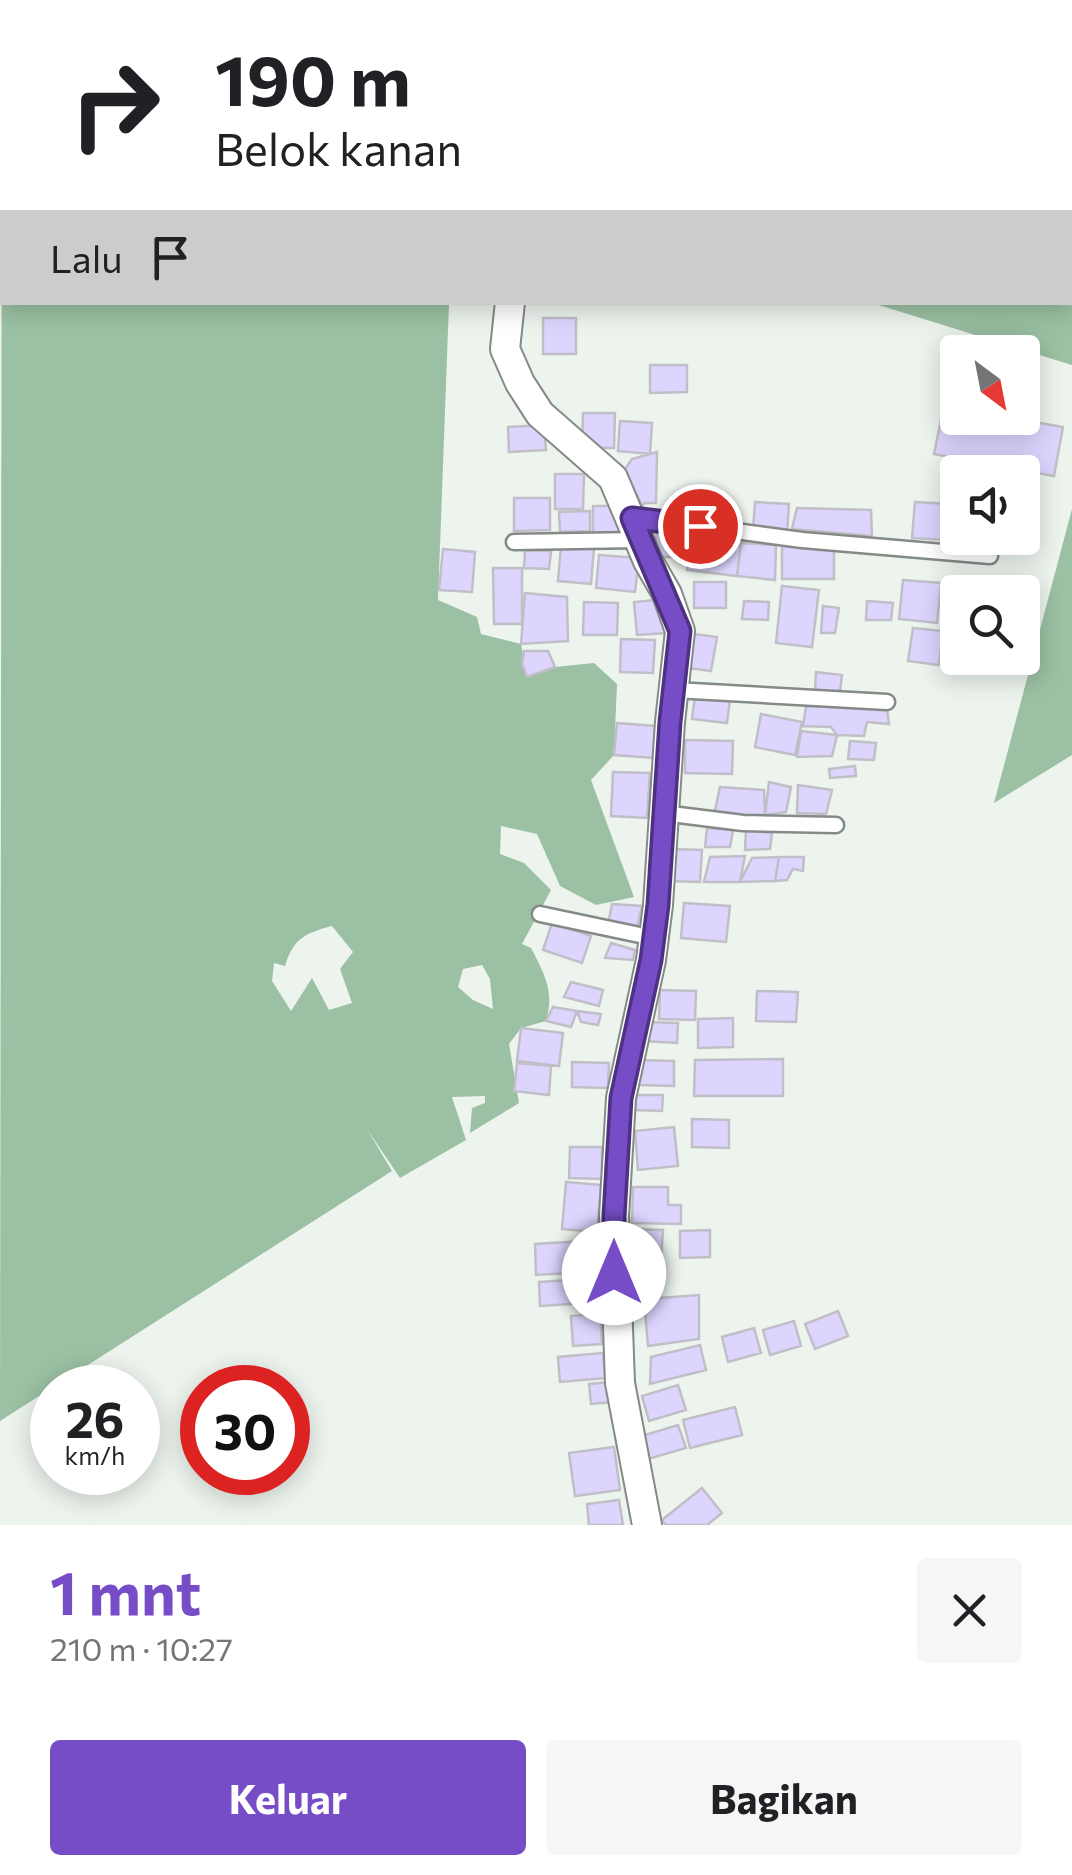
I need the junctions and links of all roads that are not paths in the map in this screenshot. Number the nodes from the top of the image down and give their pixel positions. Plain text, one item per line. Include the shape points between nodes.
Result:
1 (510, 305) edge
2 (636, 529) junction
3 (514, 542) dead end
4 (990, 556) dead end
5 (674, 690) junction
6 (887, 702) dead end
7 (663, 813) junction
8 (836, 825) dead end
9 (540, 914) dead end
10 (654, 938) junction
11 (647, 1525) edge

1 - 2 street via 505,349 520,383 540,414 613,478
2 - 3 lane
2 - 4 lane
2 - 5 street via 680,631
5 - 6 lane
5 - 7 street
7 - 8 lane
7 - 10 street
9 - 10 lane
10 - 11 street via 621,1098 614,1216 620,1383

